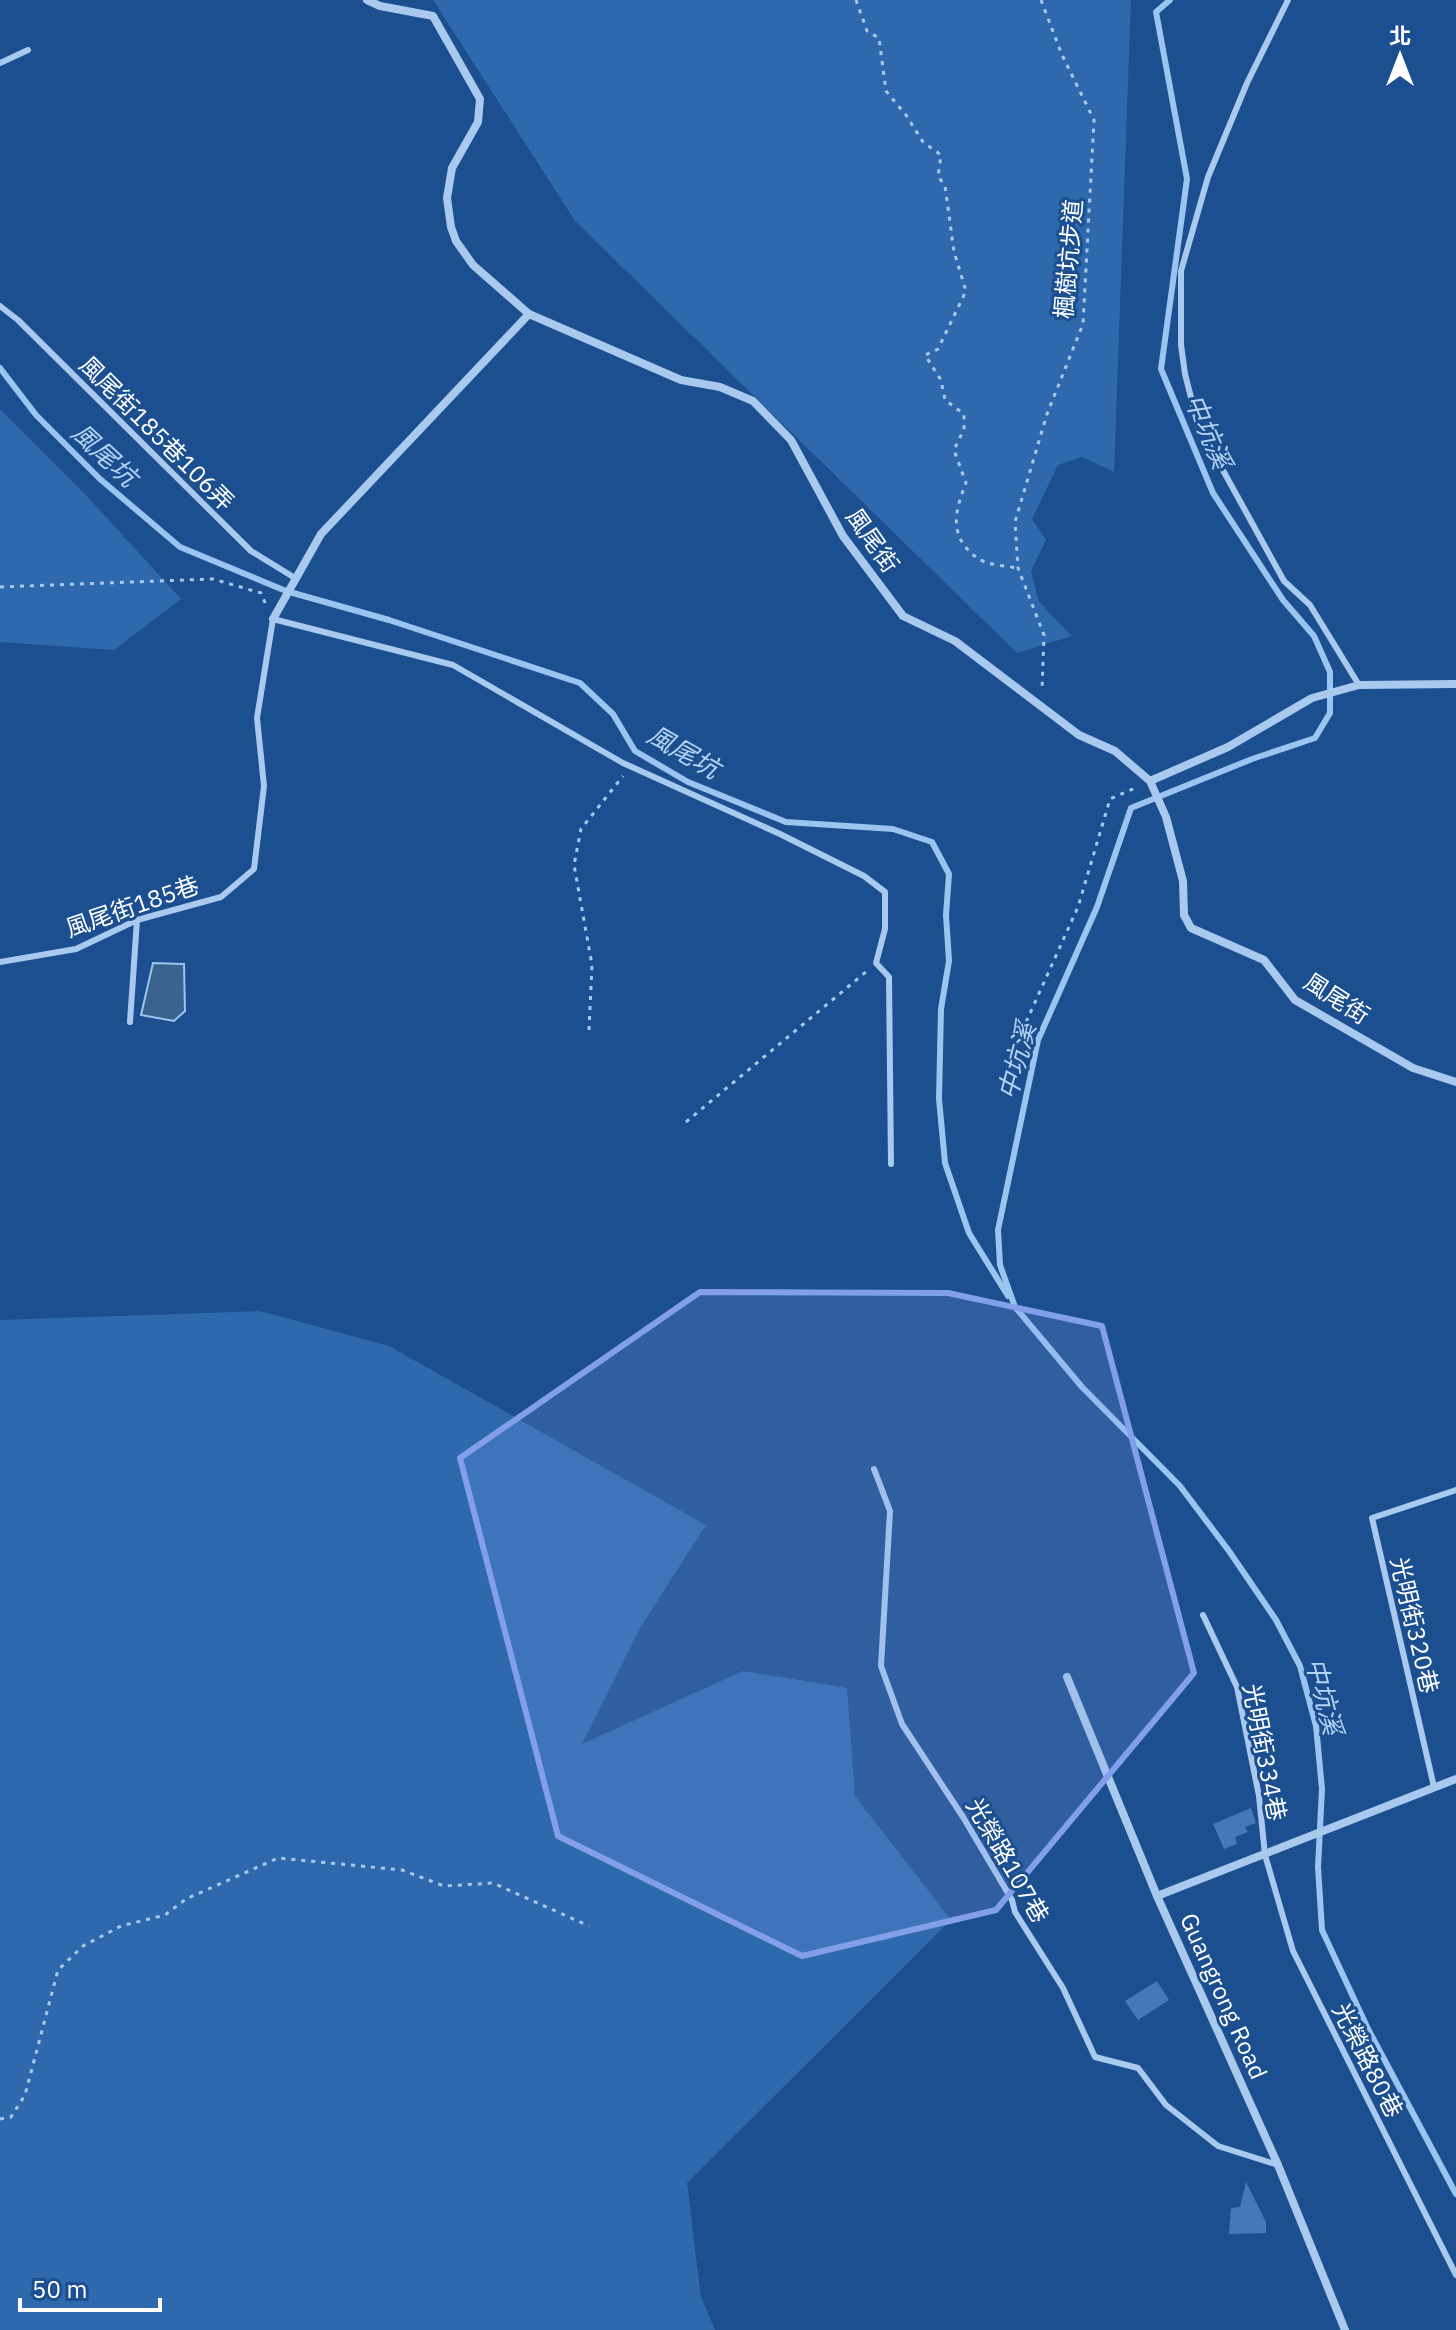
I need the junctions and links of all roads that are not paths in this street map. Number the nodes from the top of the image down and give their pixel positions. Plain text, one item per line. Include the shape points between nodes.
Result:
1 (367, 0) edge
2 (1288, 0) edge
3 (28, 50) dead end
4 (0, 63) edge
5 (0, 306) edge
6 (529, 314) junction
7 (295, 578) junction
8 (273, 619) junction
9 (1456, 684) edge
10 (1359, 685) junction
11 (1150, 781) junction
12 (137, 920) junction
13 (0, 962) edge
14 (130, 1022) dead end
15 (1456, 1082) edge
16 (891, 1164) dead end
17 (874, 1469) dead end
18 (1456, 1490) edge
19 (1203, 1615) dead end
20 (1067, 1677) dead end
21 (1456, 1779) edge
22 (1434, 1787) junction
23 (1265, 1855) junction
24 (1157, 1896) junction
25 (1278, 2165) junction
26 (1456, 2275) edge
27 (1345, 2330) edge

1 - 6 street, 風尾街 via 433,16 480,99 478,122 458,154 449,183 451,227 473,265
2 - 10 lane via 1208,177 1181,271 1181,345 1198,425 1284,581 1310,605
3 - 4 lane
5 - 7 lane, 風尾街185巷106弄 via 251,551
6 - 7 street via 321,534
6 - 11 street, 風尾街 via 681,380 720,387 753,401 791,440 843,536 903,616 955,641 1079,735 1115,751
7 - 8 street
8 - 12 lane, 風尾街185巷 via 257,718 264,786 254,869 221,897
8 - 16 lane via 453,665 630,767 780,834 885,892 885,929 876,963 889,977
9 - 10 street
10 - 11 street via 1312,698 1228,747
11 - 15 street, 風尾街 via 1166,817 1191,928 1264,960 1295,1000 1413,1068
12 - 13 lane, 風尾街185巷 via 76,949
12 - 14 lane
17 - 25 lane, 光榮路107巷 via 890,1511 881,1666 902,1724 1012,1900 1095,2057 1138,2068 1166,2105 1218,2146
18 - 22 lane, 光明街320巷 via 1372,1518
19 - 23 lane, 光明街334巷 via 1237,1687
20 - 24 street, Guangrong Road
21 - 22 street
22 - 23 street
23 - 24 street
23 - 26 lane, 光榮路80巷 via 1293,1951
24 - 25 street, Guangrong Road
25 - 27 street, Guangrong Road

